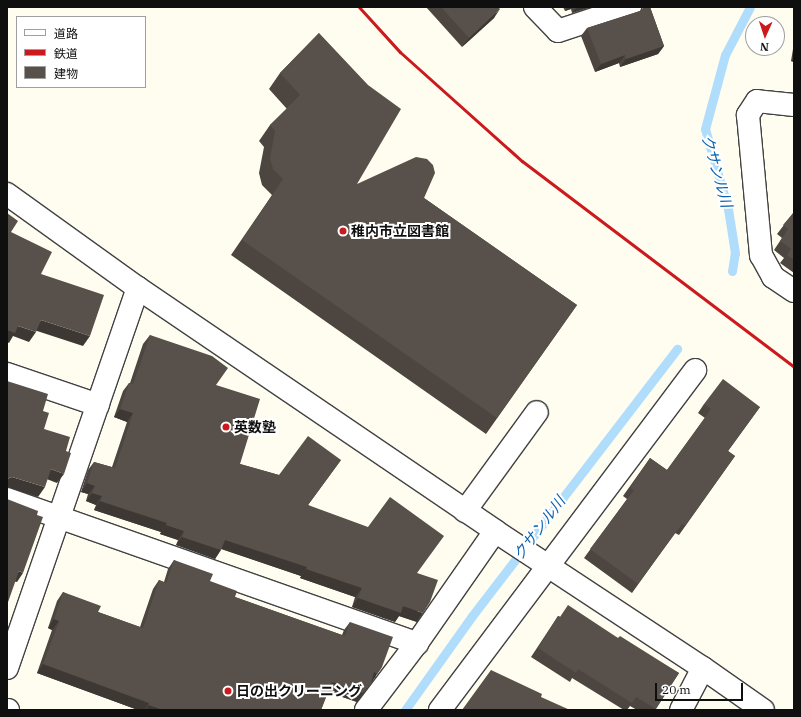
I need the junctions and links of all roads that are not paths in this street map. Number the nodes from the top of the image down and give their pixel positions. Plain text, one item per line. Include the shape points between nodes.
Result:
1 (535, 7) edge
2 (630, 7) edge
3 (794, 105) edge
4 (7, 194) edge
5 (138, 288) junction
6 (794, 291) edge
7 (695, 370) dead end
8 (7, 374) edge
9 (98, 405) junction
10 (537, 412) dead end
11 (7, 499) edge
12 (465, 511) junction
13 (59, 517) junction
14 (497, 533) junction
15 (542, 562) junction
16 (417, 643) junction
17 (7, 668) edge
18 (703, 668) junction
19 (366, 710) edge
20 (440, 710) edge
21 (681, 710) edge
22 (763, 710) edge

1 - 2 street via 558,32
3 - 6 street via 757,101 748,115 761,256 773,277
4 - 5 street
5 - 9 street
5 - 12 street
7 - 15 street
8 - 9 street
9 - 13 street
10 - 12 street
11 - 13 street
12 - 14 street
13 - 16 street
13 - 17 street
14 - 15 street
14 - 16 street
15 - 18 street
15 - 20 street
16 - 19 street
18 - 21 street
18 - 22 street

